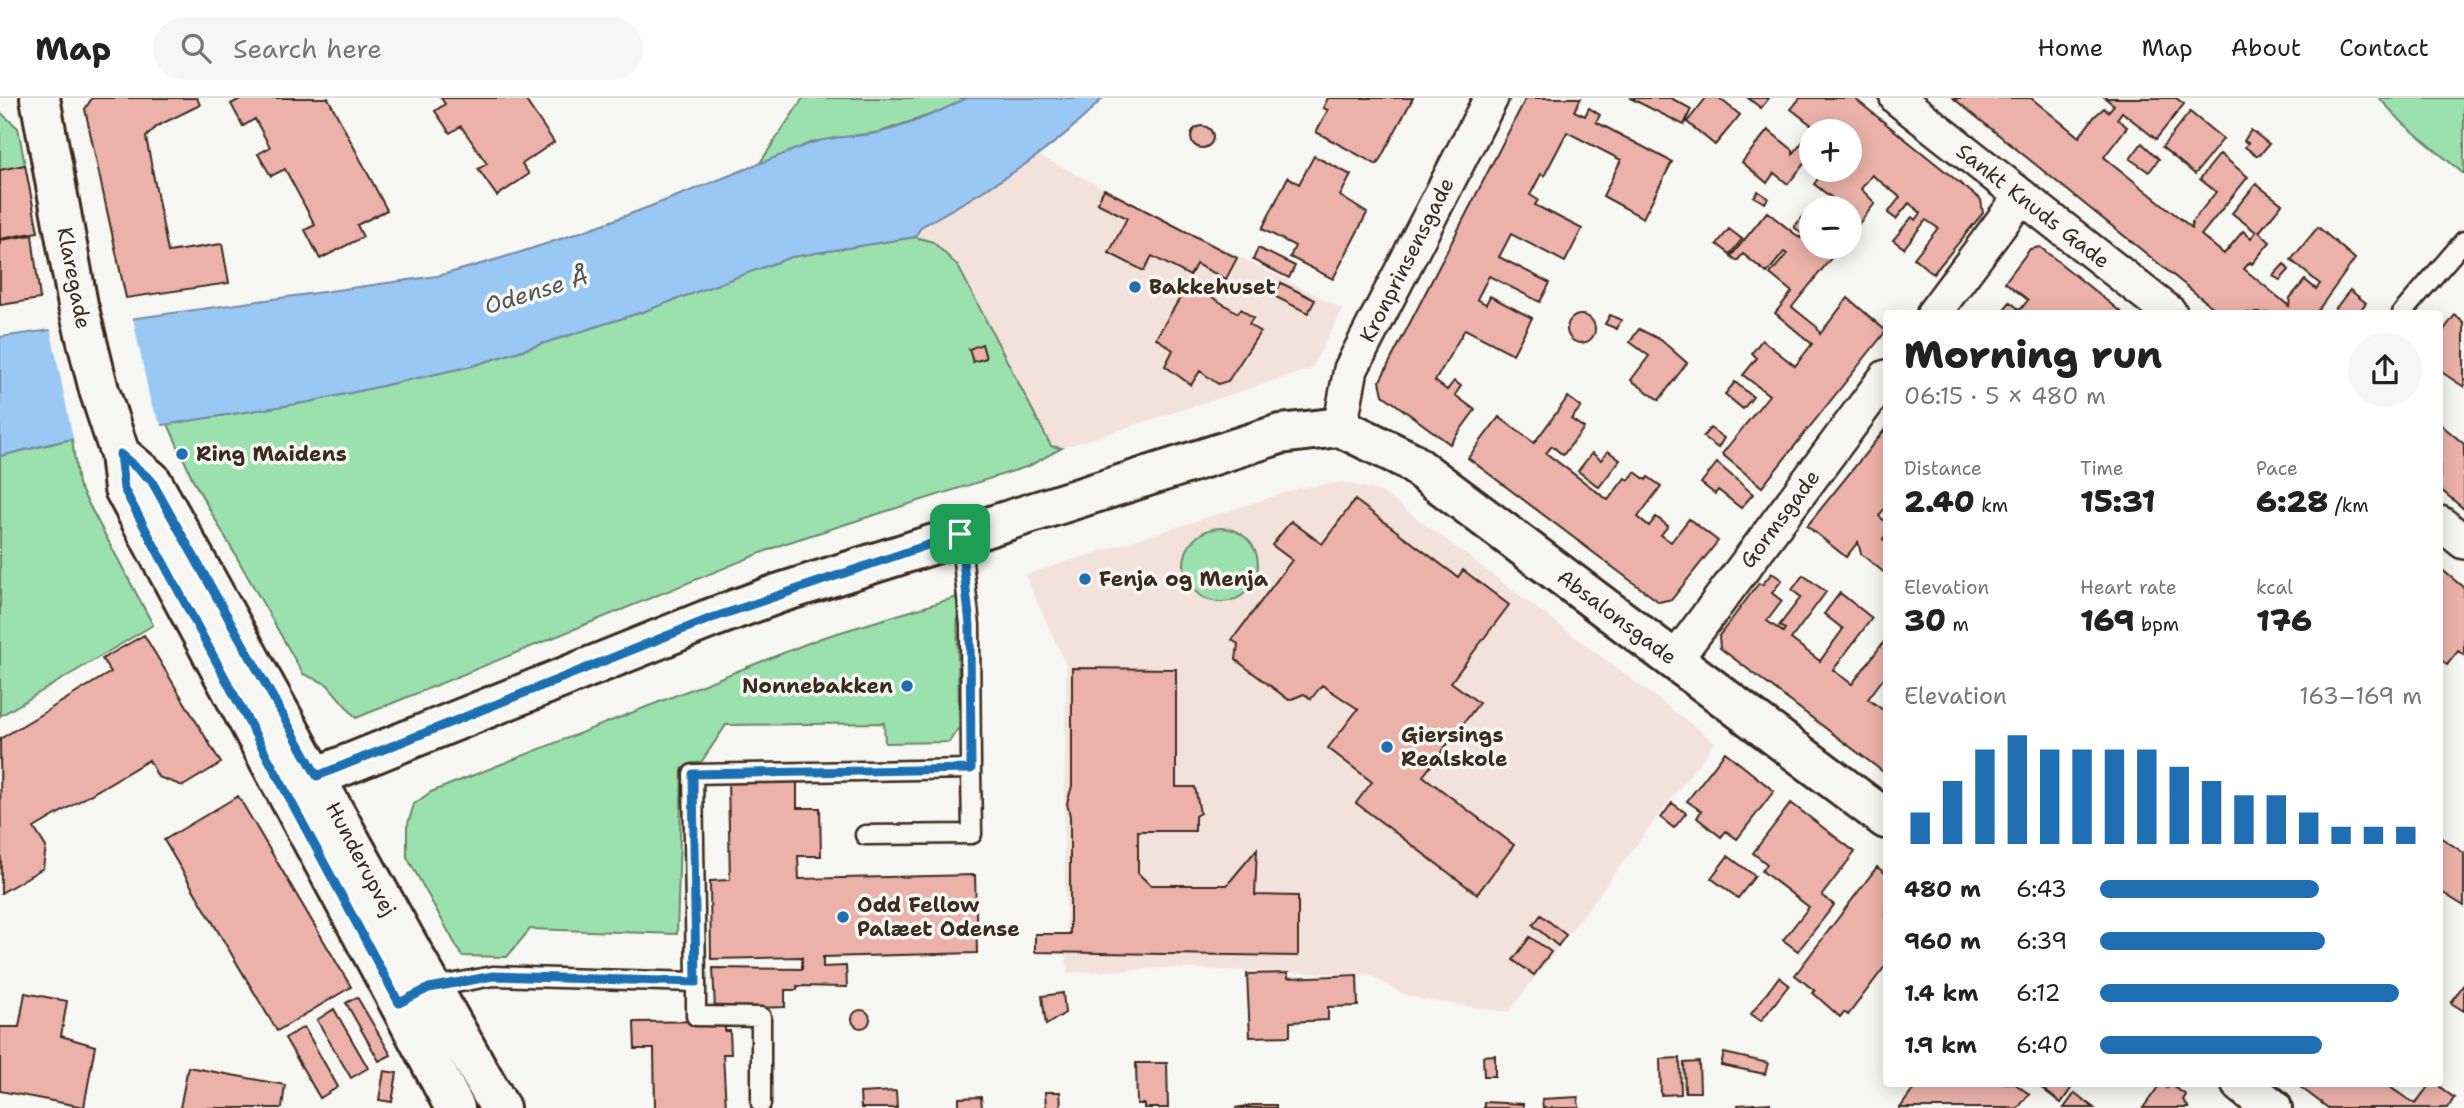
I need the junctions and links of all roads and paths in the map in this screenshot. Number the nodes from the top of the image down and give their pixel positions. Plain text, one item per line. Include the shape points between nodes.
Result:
1 (40, 98) edge
2 (1491, 98) edge
3 (1897, 98) edge
4 (2020, 198) junction
5 (2464, 241) edge
6 (1936, 310) edge
7 (2166, 310) edge
8 (2405, 310) edge
9 (1883, 381) edge
10 (1340, 427) junction
11 (120, 454) joint
12 (2443, 525) edge
13 (960, 534) junction
14 (2464, 542) edge
15 (1674, 661) junction
16 (971, 769) junction
17 (301, 783) junction
18 (1883, 817) edge
19 (865, 835) dead end
20 (696, 982) junction
21 (414, 996) junction
22 (2246, 1087) edge
23 (761, 1104) dead end
24 (490, 1105) edge
25 (455, 1108) edge
26 (2272, 1108) edge

1 - 11 main road, Klaregade via 78,305
2 - 10 street, Kronprinsensgade via 1351,369
3 - 4 street, Sankt Knuds Gade
4 - 6 street
4 - 7 street, Sankt Knuds Gade
5 - 8 lane
9 - 15 street, Gormsgade
10 - 13 main road via 1280,434
10 - 15 main road, Absalonsgade via 1408,460
11 - 17 main road, Hunderupvej via 151,480
12 - 14 street
13 - 16 lane via 970,625
13 - 17 main road via 709,619
15 - 18 main road, Absalonsgade
16 - 19 lane via 972,834
16 - 20 lane via 693,774
17 - 21 main road, Hunderupvej
20 - 21 lane via 493,976
20 - 23 lane via 696,1016 761,1017
21 - 24 main road, Hunderupvej
21 - 25 main road, Hunderupvej
22 - 26 main road

